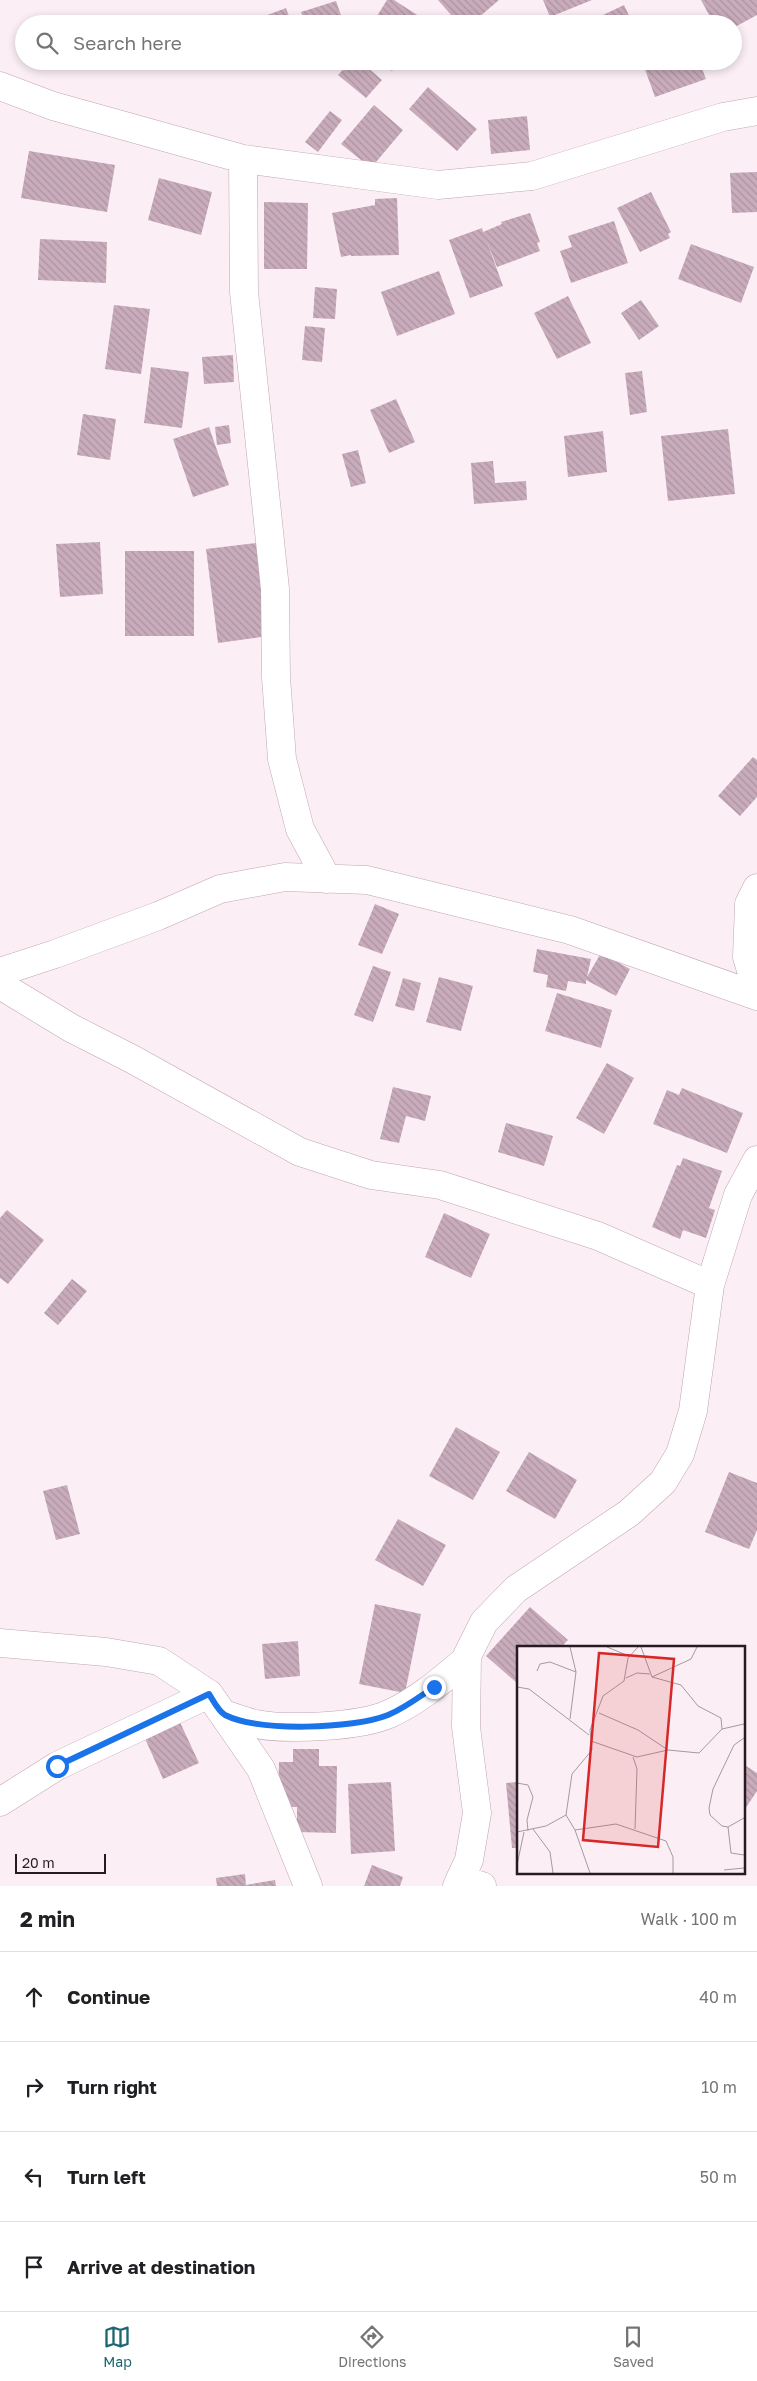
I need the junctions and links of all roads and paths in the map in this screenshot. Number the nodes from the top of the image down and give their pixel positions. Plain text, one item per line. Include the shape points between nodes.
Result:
1 (0, 86) edge
2 (757, 111) edge
3 (243, 159) junction
4 (327, 879) junction
5 (757, 888) edge
6 (0, 972) edge
7 (0, 985) edge
8 (757, 990) edge
9 (757, 996) edge
10 (757, 1160) edge
11 (710, 1285) junction
12 (0, 1643) edge
13 (467, 1659) junction
14 (216, 1704) junction
15 (0, 1802) edge
16 (466, 1884) edge
17 (308, 1886) edge

1 - 3 street via 53,106
2 - 3 street via 723,117 532,176 438,185
3 - 4 street via 244,292 275,589 276,677 282,759 300,829
4 - 6 street via 285,877 220,889 158,916
4 - 9 street via 367,880 570,930
5 - 8 street via 748,904 746,957
7 - 11 street via 71,1028 300,1152 371,1175 440,1185 598,1236
10 - 11 street via 738,1195
11 - 13 street via 694,1411 680,1454 663,1482 629,1513 516,1588 484,1622
12 - 14 street via 106,1652 159,1661
13 - 14 street via 407,1705 387,1715 362,1721 296,1727 256,1724
13 - 16 street via 466,1727 477,1813
14 - 15 street via 57,1766
14 - 17 street via 261,1769

